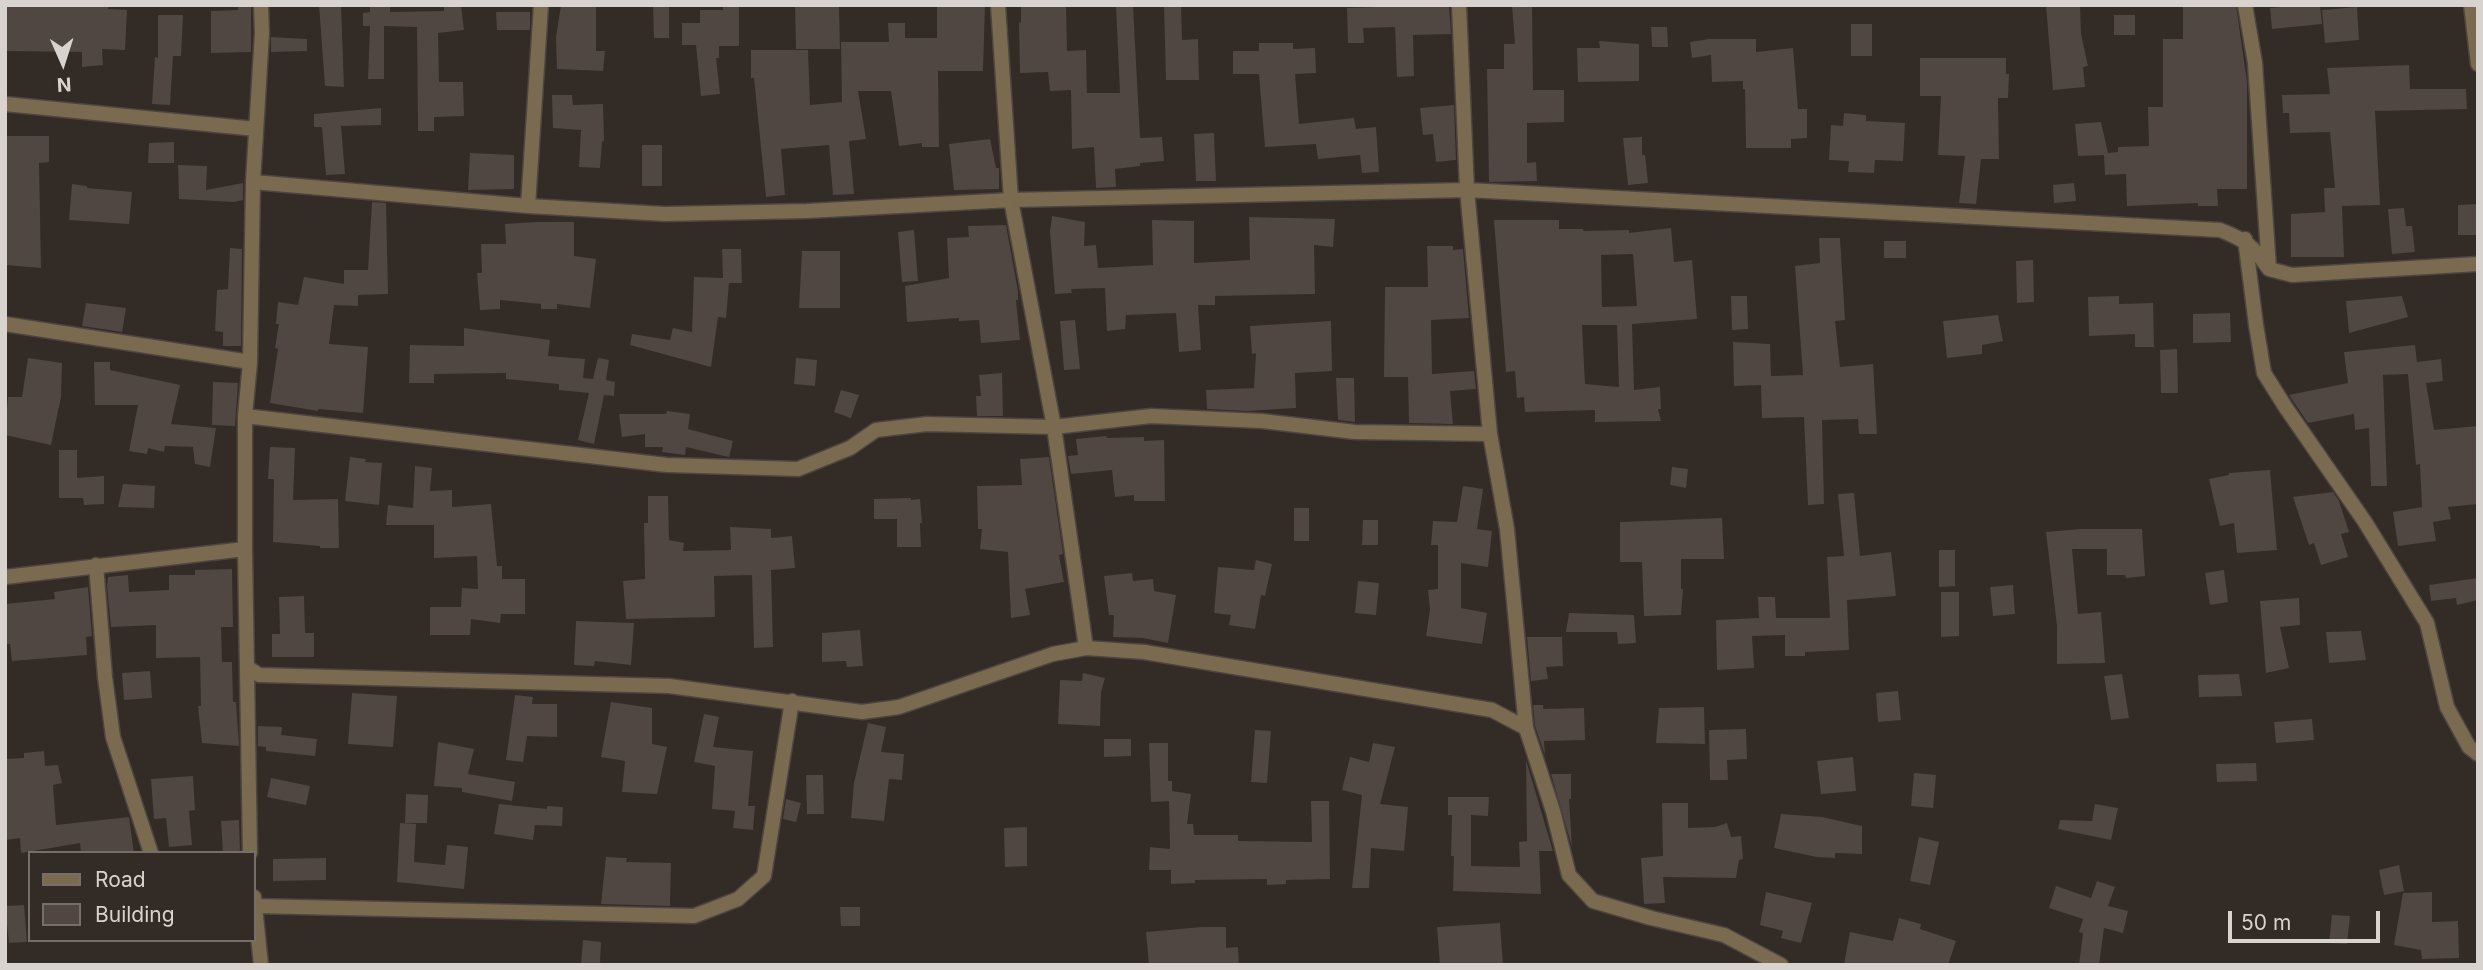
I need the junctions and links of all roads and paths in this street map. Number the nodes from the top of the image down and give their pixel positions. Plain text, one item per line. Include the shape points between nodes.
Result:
1 (261, 5) edge
2 (541, 5) edge
3 (998, 5) edge
4 (1459, 5) edge
5 (2245, 5) edge
6 (2471, 5) edge
7 (2478, 64) edge
8 (5, 104) edge
9 (256, 129) junction
10 (253, 182) junction
11 (1467, 190) junction
12 (1011, 200) junction
13 (528, 206) junction
14 (2245, 239) junction
15 (2478, 264) edge
16 (2269, 269) junction
17 (5, 324) edge
18 (250, 362) junction
19 (246, 416) junction
20 (1054, 427) junction
21 (1490, 434) junction
22 (245, 549) junction
23 (96, 565) junction
24 (5, 577) edge
25 (1086, 648) junction
26 (247, 667) junction
27 (792, 701) junction
28 (1526, 728) junction
29 (2478, 754) edge
30 (150, 851) edge
31 (250, 851) edge
32 (256, 901) edge
33 (256, 932) edge
34 (261, 965) edge
35 (1781, 965) edge

1 - 9 street
2 - 13 street
3 - 12 street
4 - 11 street
5 - 16 street via 2255,63
6 - 7 street
8 - 9 street
9 - 10 street
10 - 13 street
10 - 18 street
11 - 12 street
11 - 14 street via 2220,230
11 - 21 street
12 - 13 street via 665,215
12 - 20 street
14 - 16 street
14 - 29 street via 2264,373 2427,623 2447,707 2469,747
15 - 16 street via 2292,275
17 - 18 street
18 - 19 street
19 - 20 street via 667,465 798,469 850,448 876,430 926,424
19 - 22 street
20 - 21 street via 1151,416 1262,421 1355,432
20 - 25 street
21 - 28 street via 1507,529
22 - 23 street
22 - 26 street
23 - 24 street
23 - 30 street via 113,737
25 - 27 street via 1053,654 899,707 862,712
25 - 28 street via 1144,652 1492,710
26 - 27 street via 259,675 669,685
26 - 31 street
27 - 32 street via 764,876 727,904 694,916
28 - 35 street via 1569,875 1593,901 1724,935
33 - 34 street

